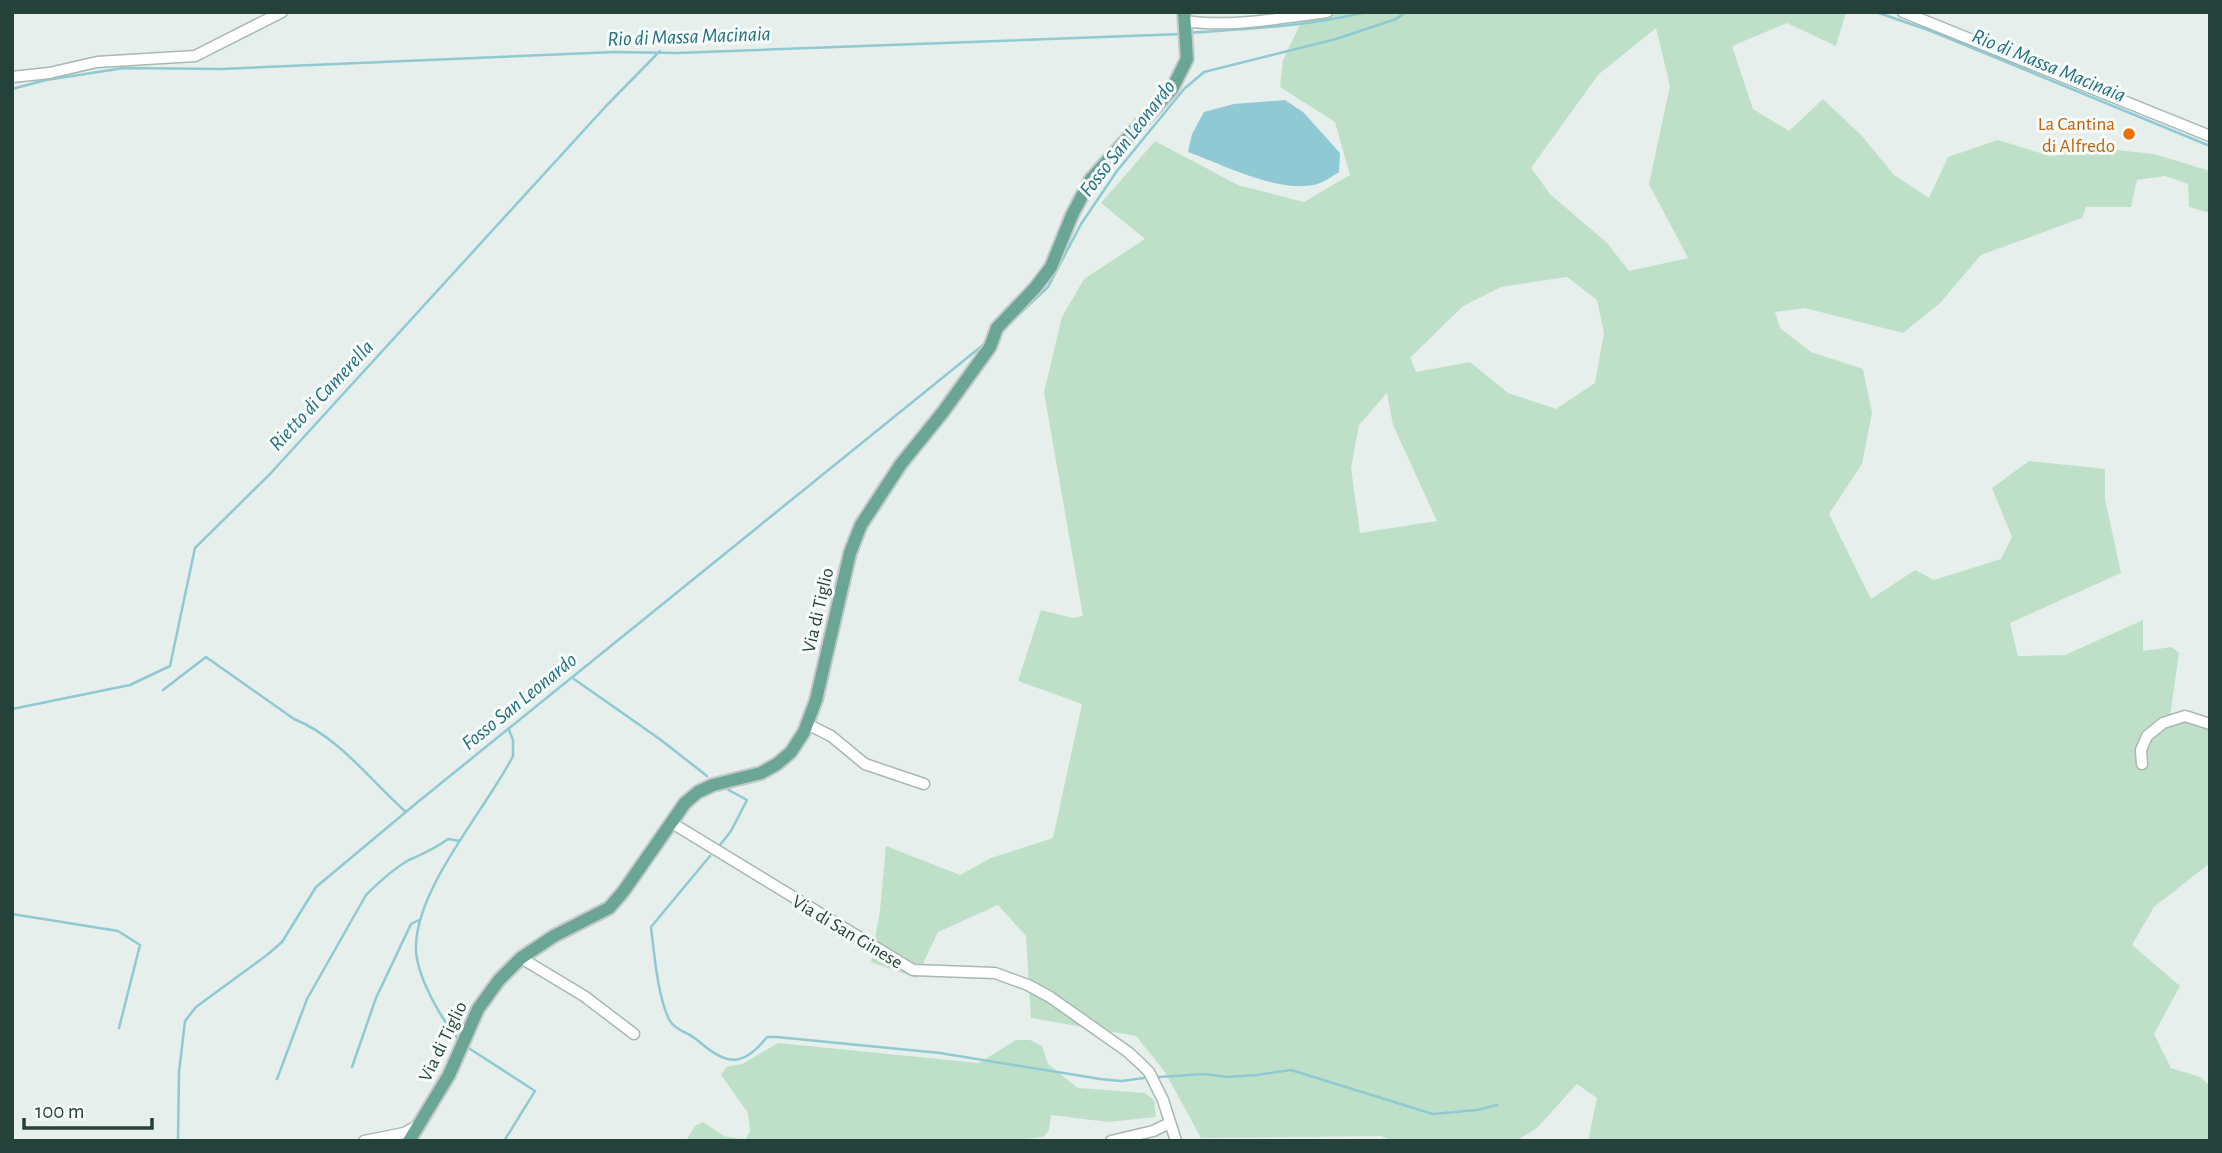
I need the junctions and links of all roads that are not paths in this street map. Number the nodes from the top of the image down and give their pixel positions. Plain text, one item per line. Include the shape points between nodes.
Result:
1 (282, 12) edge
2 (1327, 12) edge
3 (1903, 12) edge
4 (1186, 25) edge
5 (12, 77) edge
6 (2210, 136) edge
7 (807, 724) junction
8 (2210, 724) edge
9 (2143, 764) dead end
10 (924, 783) dead end
11 (672, 823) junction
12 (521, 958) junction
13 (634, 1034) dead end
14 (1170, 1123) junction
15 (419, 1124) junction
16 (364, 1141) edge
17 (410, 1141) edge
18 (1111, 1141) edge
19 (1176, 1141) edge

1 - 5 street via 195,56 97,62
2 - 4 street
3 - 6 street
4 - 7 main road, Via di Tiglio via 1186,59 1172,89 1091,179 1051,267 997,328 990,347 861,525
7 - 10 street via 831,736 865,764
7 - 11 main road, Via di Tiglio via 791,752 777,764 698,792
8 - 9 street via 2185,716 2163,723 2147,736 2141,750
11 - 12 main road, Via di Tiglio via 609,908
11 - 14 street, Via di San Ginese via 913,970 995,973 1050,997 1141,1064 1155,1084
12 - 13 street via 584,996
12 - 15 main road, Via di Tiglio via 478,1009 449,1075
14 - 18 street via 1153,1132
14 - 19 street, Via di San Ginese
15 - 16 street via 404,1133
15 - 17 main road, Via di Tiglio

